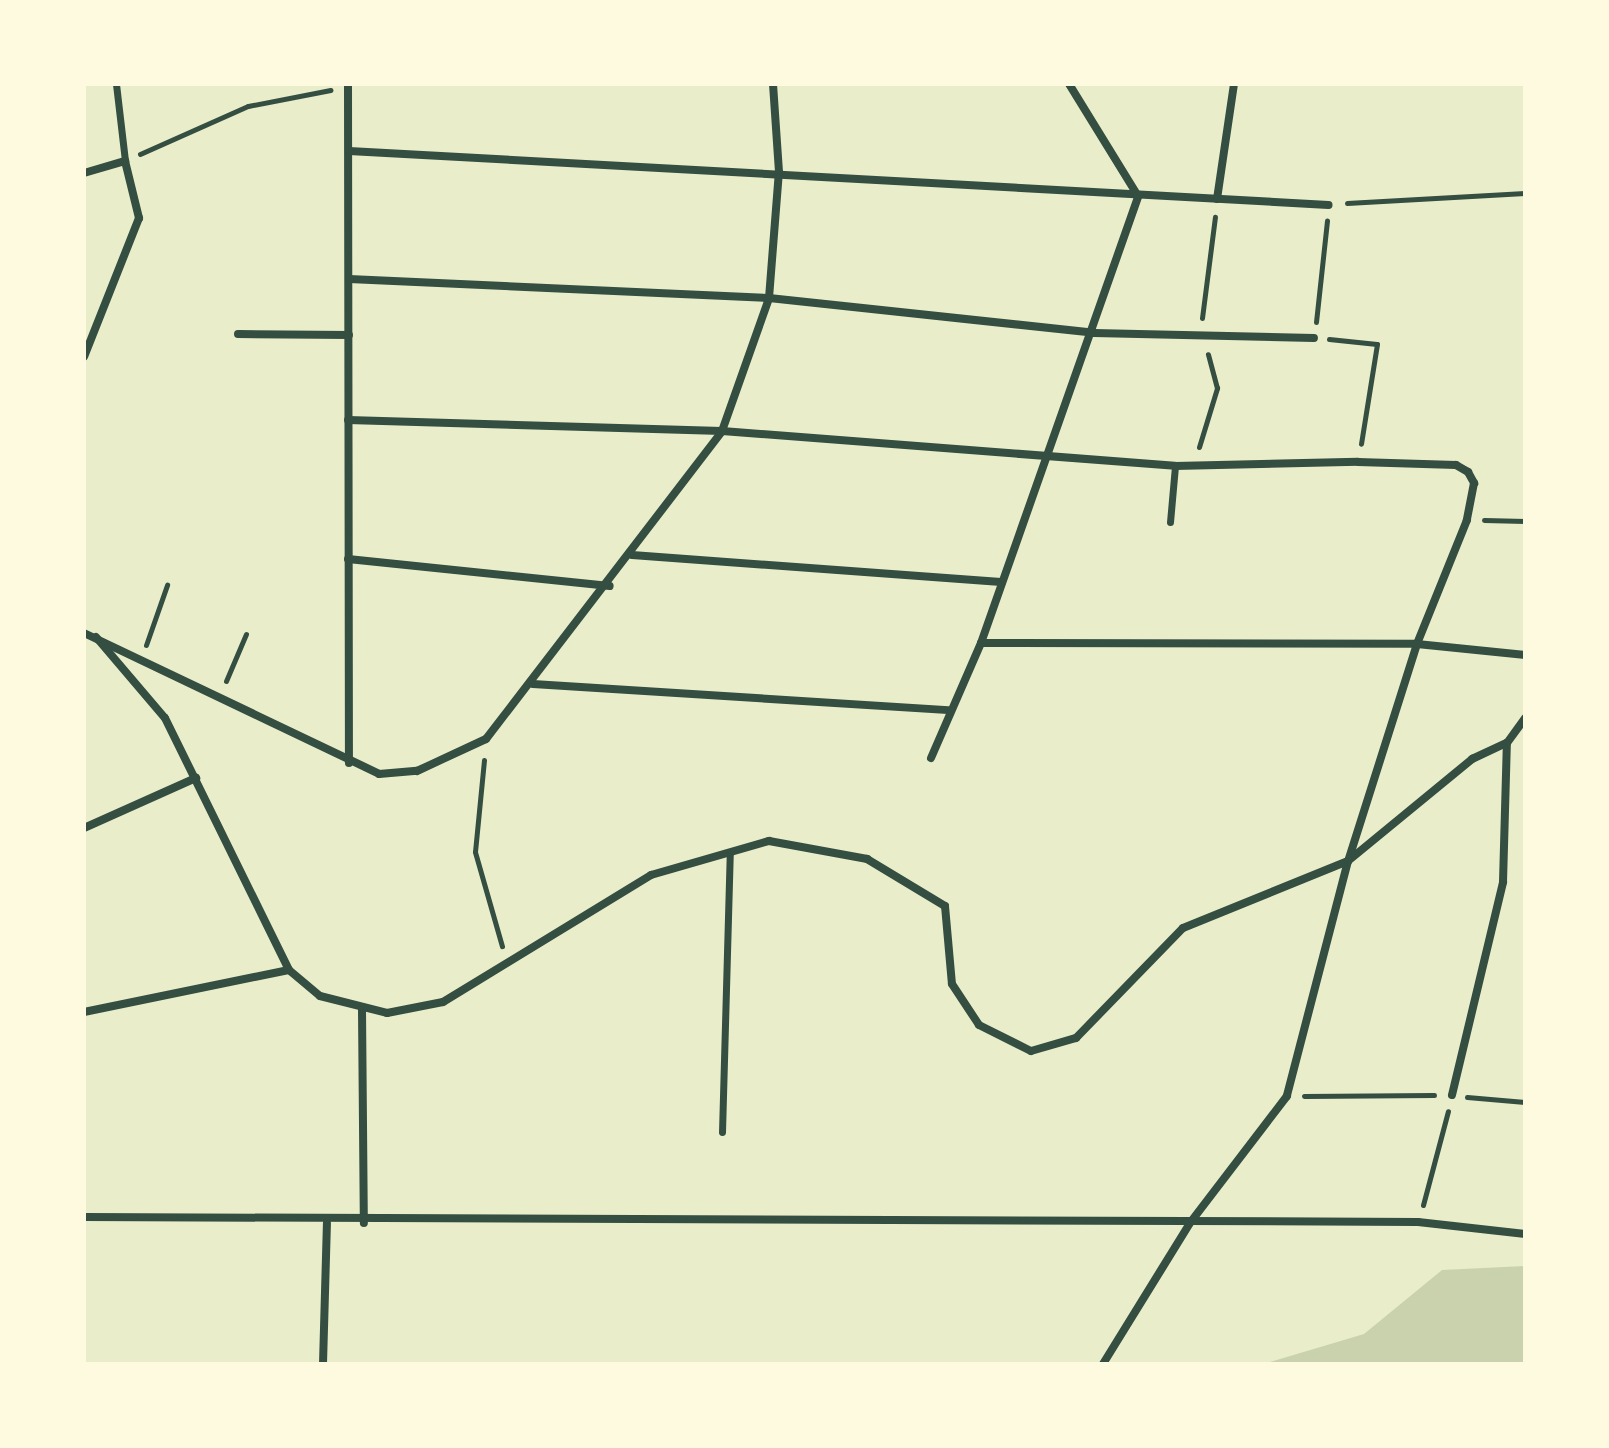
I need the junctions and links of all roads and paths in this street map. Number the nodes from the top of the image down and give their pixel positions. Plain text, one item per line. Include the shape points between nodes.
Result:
1 (116, 84) edge
2 (773, 84) edge
3 (1069, 84) edge
4 (1234, 84) edge
5 (348, 86) edge
6 (349, 151) junction
7 (125, 161) junction
8 (779, 172) junction
9 (84, 173) edge
10 (1525, 193) edge
11 (1138, 196) junction
12 (1217, 199) junction
13 (1329, 205) junction
14 (349, 279) junction
15 (769, 298) junction
16 (1094, 333) junction
17 (238, 334) dead end
18 (349, 335) junction
19 (1199, 337) junction
20 (1314, 338) junction
21 (84, 357) edge
22 (1213, 363) dead end
23 (348, 420) junction
24 (722, 431) junction
25 (1047, 452) junction
26 (1358, 462) junction
27 (1194, 464) junction
28 (1175, 466) junction
29 (1467, 520) junction
30 (1525, 521) edge
31 (1170, 522) dead end
32 (632, 555) junction
33 (348, 559) junction
34 (1001, 582) junction
35 (167, 585) dead end
36 (610, 586) junction
37 (84, 633) edge
38 (246, 634) dead end
39 (96, 637) junction
40 (981, 643) junction
41 (1417, 644) junction
42 (1525, 655) edge
43 (141, 660) junction
44 (533, 684) junction
45 (219, 699) junction
46 (948, 710) junction
47 (1525, 718) edge
48 (486, 739) junction
49 (1507, 743) junction
50 (931, 758) dead end
51 (349, 763) junction
52 (196, 778) junction
53 (84, 828) edge
54 (730, 852) junction
55 (1348, 861) junction
56 (507, 966) junction
57 (289, 970) junction
58 (362, 1010) junction
59 (84, 1012) edge
60 (1452, 1095) junction
61 (1287, 1096) junction
62 (1525, 1102) edge
63 (722, 1132) dead end
64 (84, 1217) edge
65 (1418, 1222) junction
66 (327, 1223) junction
67 (364, 1223) junction
68 (1190, 1223) junction
69 (1525, 1234) edge
70 (323, 1364) edge
71 (1103, 1364) edge

1 - 7 street
2 - 8 street
3 - 11 street
4 - 12 street
5 - 6 street
5 - 7 path via 248,106
6 - 8 street
6 - 14 street
7 - 9 street
7 - 21 street via 139,218
8 - 11 street
8 - 15 street
10 - 13 path via 1411,194
11 - 12 street
11 - 16 street
12 - 13 street
12 - 19 path
13 - 20 path
14 - 15 street
14 - 18 street
15 - 16 street
15 - 24 street
16 - 19 street
16 - 25 street
17 - 18 street
18 - 23 street
19 - 20 street
20 - 26 path via 1377,344
22 - 27 path via 1217,388
23 - 24 street
23 - 33 street
24 - 25 street
24 - 32 street
25 - 28 street
25 - 34 street
26 - 27 street
26 - 29 street via 1456,465 1474,483
27 - 28 street
28 - 31 street
29 - 30 path
29 - 41 street
32 - 34 street
32 - 36 street
33 - 36 street
33 - 51 street
34 - 40 street
35 - 43 path
36 - 44 street
37 - 39 street
38 - 45 path
39 - 43 street
39 - 52 street via 165,718
40 - 41 street
40 - 46 street
41 - 42 street
41 - 55 street
43 - 45 street
44 - 46 street
44 - 48 street
45 - 51 street
46 - 50 street
47 - 49 street
48 - 51 street via 417,771 379,774
48 - 56 path via 475,852
49 - 55 street via 1472,759
49 - 60 street via 1501,896
52 - 53 street
52 - 57 street
54 - 55 street via 769,841 867,859 945,906 952,984 979,1025 1031,1051 1076,1038 1183,928
54 - 56 street via 651,875
54 - 63 street
55 - 61 street
56 - 58 street via 443,1002
57 - 58 street via 320,996
57 - 59 street
58 - 67 street
60 - 61 path
60 - 62 path
60 - 65 path
61 - 68 street
64 - 66 street
65 - 68 street
65 - 69 street
66 - 67 street
66 - 70 street
67 - 68 street
68 - 71 street

